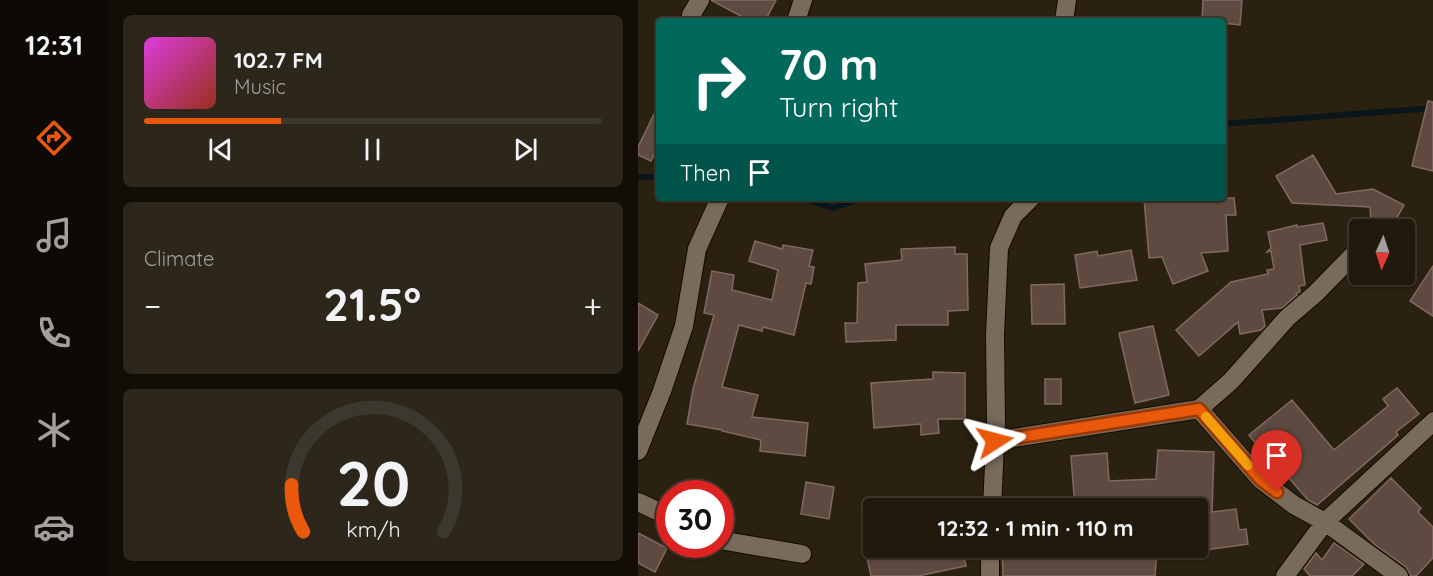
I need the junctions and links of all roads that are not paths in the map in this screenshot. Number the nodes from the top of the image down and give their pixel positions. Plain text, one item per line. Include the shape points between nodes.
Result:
1 (803, 0) edge
2 (1067, 0) edge
3 (797, 18) edge
4 (1064, 18) edge
5 (719, 201) edge
6 (1028, 201) edge
7 (1349, 259) edge
8 (1199, 409) junction
9 (1433, 421) edge
10 (995, 441) junction
11 (638, 451) edge
12 (992, 498) edge
13 (638, 502) edge
14 (656, 510) edge
15 (1325, 522) junction
16 (734, 542) edge
17 (802, 554) dead end
18 (990, 558) edge
19 (990, 576) edge
20 (1285, 576) edge
21 (1399, 576) edge

1 - 3 street
2 - 4 street
5 - 11 street via 697,249 684,326
6 - 10 street via 1013,216 999,248
7 - 8 street
8 - 10 street
8 - 15 street via 1261,480
9 - 15 street
10 - 12 street
13 - 14 street
15 - 20 street
15 - 21 street
16 - 17 street
18 - 19 street

